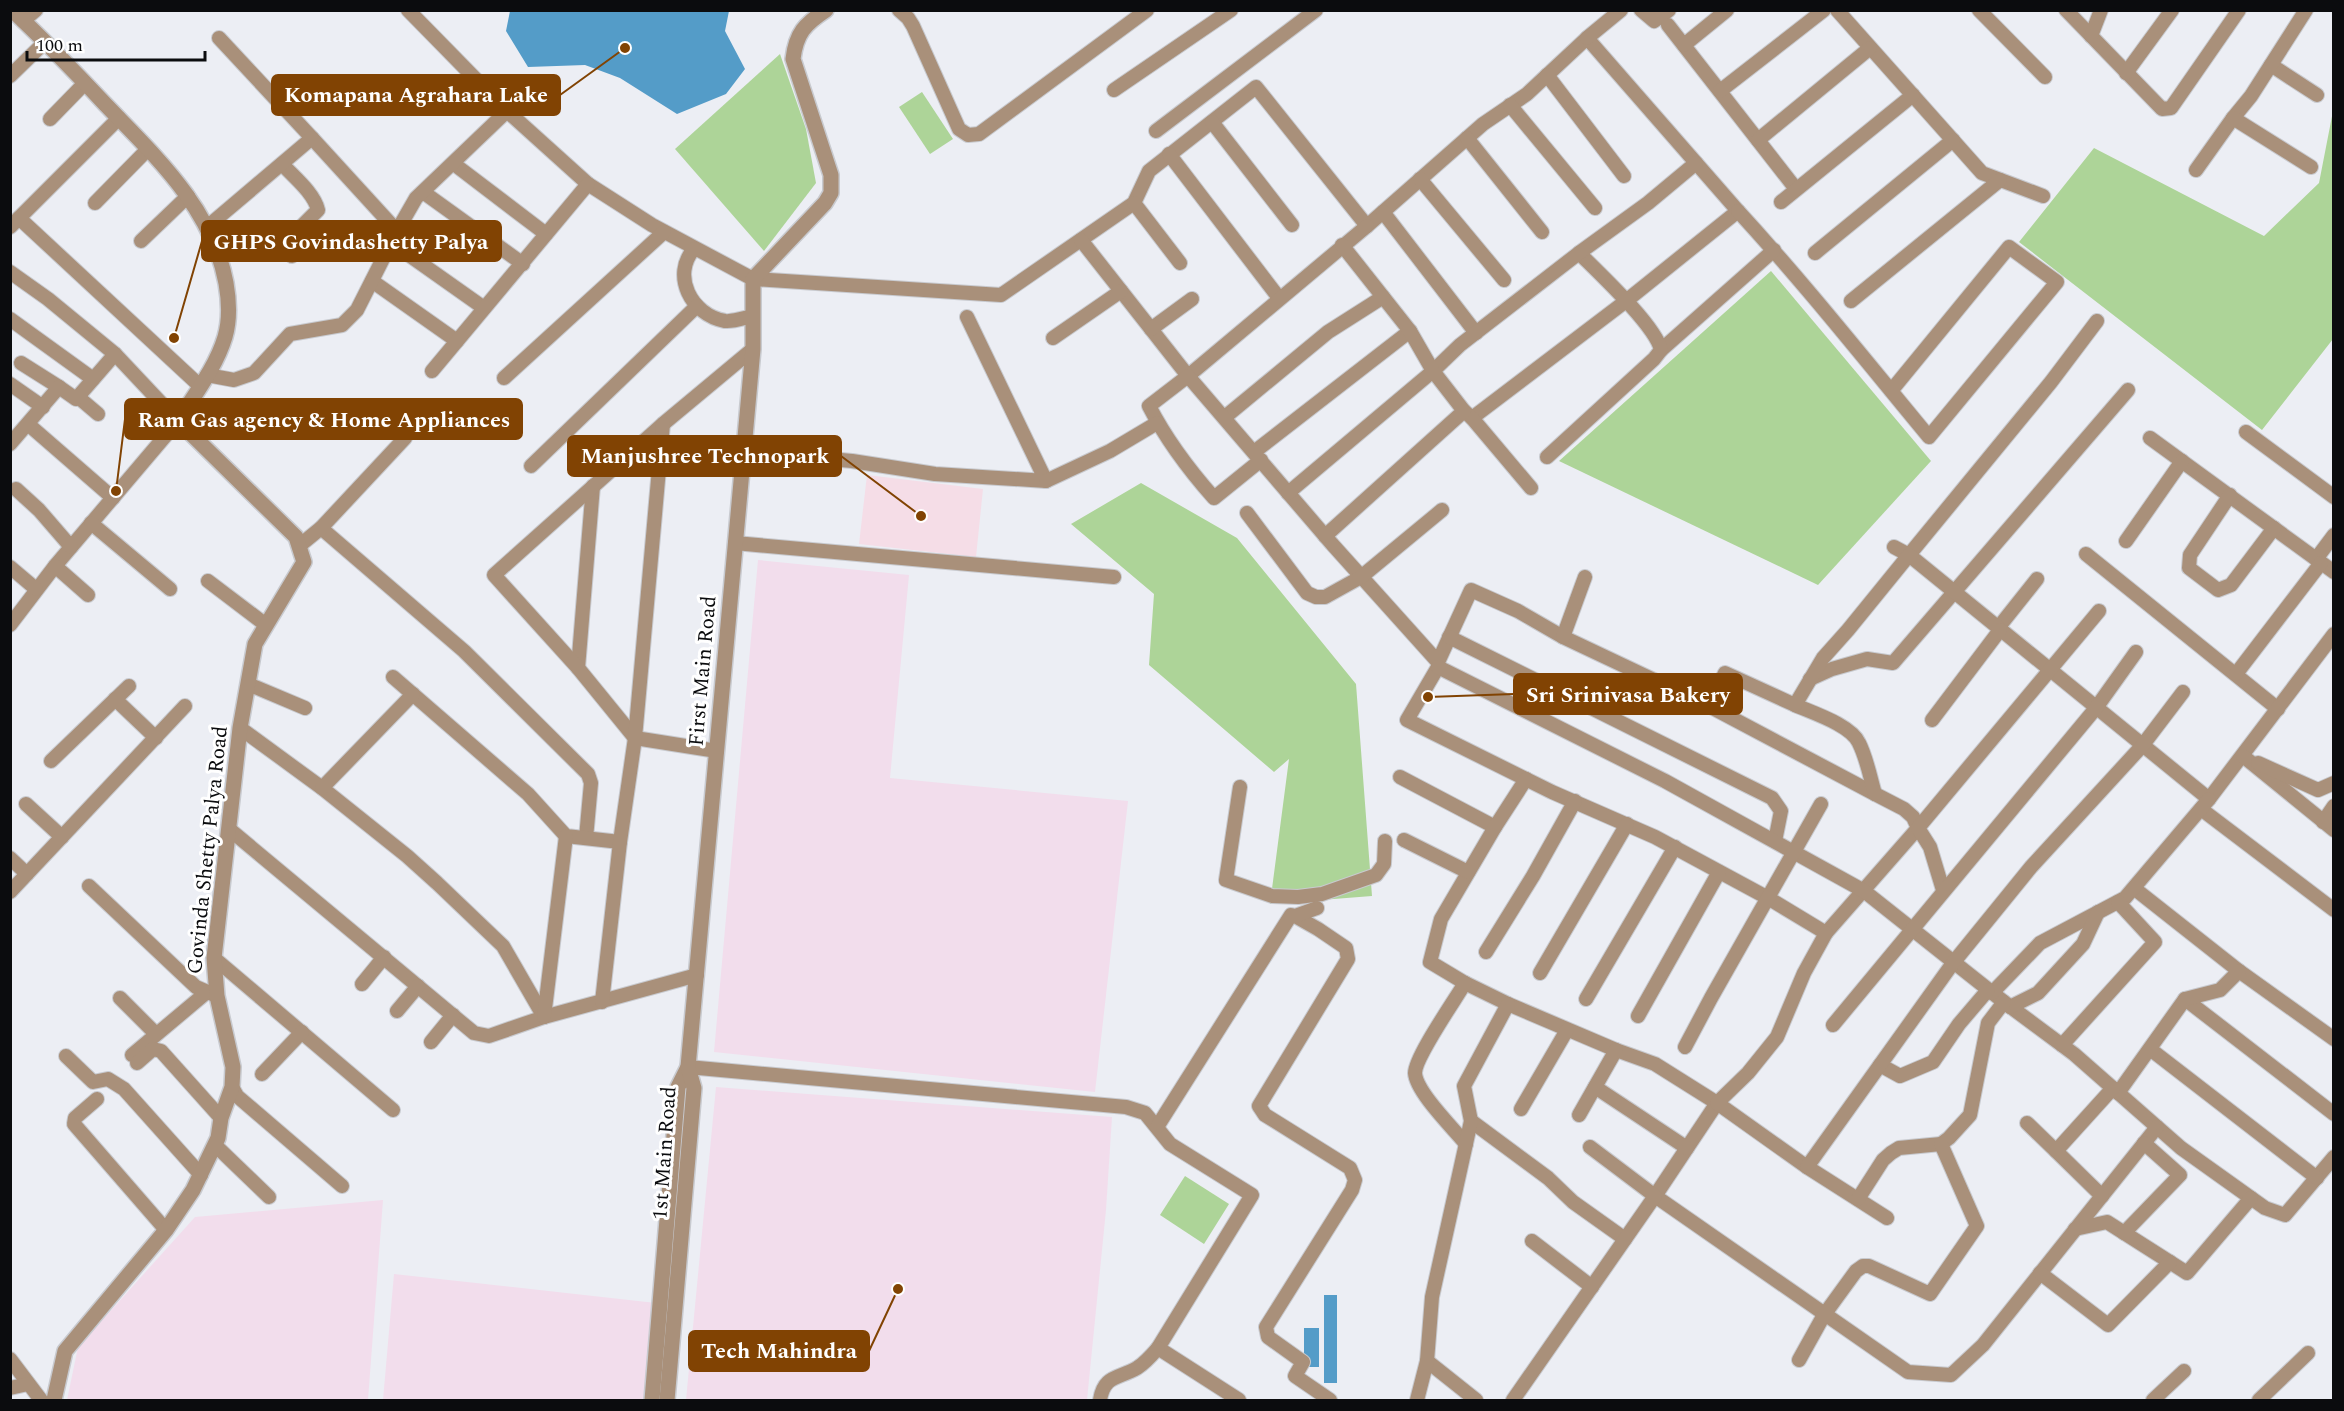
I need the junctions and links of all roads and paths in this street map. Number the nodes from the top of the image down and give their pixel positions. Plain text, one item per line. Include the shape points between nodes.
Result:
1 (36, 10) edge
2 (408, 10) edge
3 (826, 10) edge
4 (899, 10) edge
5 (1231, 10) edge
6 (1316, 10) edge
7 (1621, 10) edge
8 (1641, 10) edge
9 (1727, 10) edge
10 (1824, 10) edge
11 (1837, 10) edge
12 (1979, 10) edge
13 (2066, 10) edge
14 (2101, 10) edge
15 (2172, 10) edge
16 (2239, 10) edge
17 (2306, 10) edge
18 (1143, 12) edge
19 (18, 16) edge
20 (1668, 18) edge
21 (2091, 36) junction
22 (219, 38) dead end
23 (1587, 38) junction
24 (45, 42) junction
25 (1684, 45) junction
26 (1870, 48) junction
27 (2271, 65) junction
28 (2126, 73) junction
29 (1547, 75) junction
30 (10, 76) edge
31 (2045, 78) dead end
32 (85, 83) junction
33 (1114, 90) dead end
34 (1720, 91) junction
35 (2317, 94) dead end
36 (1913, 95) junction
37 (1510, 105) junction
38 (507, 111) junction
39 (118, 118) junction
40 (2233, 118) junction
41 (50, 119) dead end
42 (1212, 122) junction
43 (1156, 131) dead end
44 (312, 138) junction
45 (1467, 138) junction
46 (1758, 140) junction
47 (1953, 140) junction
48 (148, 149) junction
49 (1169, 154) junction
50 (1696, 163) junction
51 (282, 164) junction
52 (454, 164) junction
53 (2311, 167) dead end
54 (2196, 170) dead end
55 (1624, 176) dead end
56 (1420, 179) junction
57 (2000, 180) junction
58 (588, 184) junction
59 (1796, 189) junction
60 (423, 192) junction
61 (188, 196) junction
62 (2043, 196) dead end
63 (1781, 201) dead end
64 (95, 203) dead end
65 (1134, 203) junction
66 (1595, 208) dead end
67 (1738, 211) junction
68 (1383, 212) junction
69 (15, 223) edge
70 (1292, 225) dead end
71 (1367, 226) junction
72 (207, 227) junction
73 (664, 232) junction
74 (1542, 232) dead end
75 (546, 234) junction
76 (394, 237) junction
77 (1081, 240) junction
78 (141, 242) dead end
79 (1342, 245) junction
80 (693, 249) junction
81 (1774, 250) junction
82 (1579, 253) junction
83 (1815, 253) dead end
84 (292, 256) dead end
85 (1180, 263) dead end
86 (523, 264) junction
87 (10, 272) edge
88 (753, 279) junction
89 (1504, 280) dead end
90 (372, 281) junction
91 (1122, 291) junction
92 (1383, 297) junction
93 (1279, 298) junction
94 (1192, 299) dead end
95 (1626, 301) junction
96 (1851, 301) dead end
97 (696, 306) junction
98 (484, 308) junction
99 (753, 316) junction
100 (967, 317) dead end
101 (10, 319) edge
102 (2097, 321) dead end
103 (1151, 329) junction
104 (1410, 331) junction
105 (1476, 333) junction
106 (1053, 338) dead end
107 (457, 340) junction
108 (753, 349) junction
109 (1661, 350) junction
110 (115, 354) junction
111 (21, 363) dead end
112 (432, 371) dead end
113 (1433, 371) junction
114 (1188, 376) junction
115 (504, 378) dead end
116 (93, 379) junction
117 (203, 381) junction
118 (10, 384) edge
119 (59, 387) junction
120 (2128, 390) dead end
121 (1891, 391) junction
122 (78, 396) junction
123 (43, 407) junction
124 (98, 414) dead end
125 (1468, 414) junction
126 (1225, 417) junction
127 (178, 420) junction
128 (1157, 423) junction
129 (663, 424) junction
130 (18, 432) edge
131 (2247, 432) dead end
132 (405, 438) dead end
133 (2150, 438) dead end
134 (742, 451) junction
135 (1258, 456) junction
136 (1546, 457) dead end
137 (2182, 461) junction
138 (531, 466) dead end
139 (1046, 481) junction
140 (593, 486) junction
141 (1531, 488) dead end
142 (16, 489) dead end
143 (1288, 493) junction
144 (2230, 495) junction
145 (2334, 497) edge
146 (113, 498) junction
147 (1442, 510) dead end
148 (1247, 513) dead end
149 (92, 523) junction
150 (321, 528) junction
151 (2274, 528) junction
152 (2334, 535) edge
153 (1325, 536) junction
154 (2126, 542) dead end
155 (735, 543) junction
156 (299, 546) junction
157 (71, 547) junction
158 (1894, 547) dead end
159 (2086, 554) dead end
160 (1909, 555) junction
161 (2319, 561) junction
162 (55, 566) junction
163 (10, 567) edge
164 (2334, 572) edge
165 (1114, 577) dead end
166 (1361, 577) junction
167 (1585, 577) dead end
168 (2037, 579) dead end
169 (208, 581) dead end
170 (36, 588) junction
171 (170, 590) dead end
172 (1954, 592) junction
173 (88, 595) dead end
174 (2099, 611) dead end
175 (10, 625) edge
176 (266, 625) junction
177 (1999, 629) junction
178 (2334, 634) edge
179 (1449, 637) junction
180 (1563, 637) junction
181 (2136, 652) dead end
182 (1438, 665) junction
183 (578, 668) junction
184 (2051, 671) junction
185 (2236, 674) junction
186 (393, 677) dead end
187 (1810, 679) junction
188 (248, 684) junction
189 (129, 686) dead end
190 (2183, 692) dead end
191 (413, 694) junction
192 (115, 699) junction
193 (1795, 705) junction
194 (185, 706) dead end
195 (1709, 706) junction
196 (305, 708) dead end
197 (2096, 708) junction
198 (2278, 709) junction
199 (1932, 720) dead end
200 (240, 728) junction
201 (156, 738) junction
202 (635, 738) junction
203 (2142, 746) junction
204 (717, 751) junction
205 (2243, 756) junction
206 (51, 761) dead end
207 (1400, 777) dead end
208 (1527, 779) junction
209 (2334, 783) edge
210 (1240, 787) dead end
211 (322, 788) junction
212 (1875, 794) junction
213 (1575, 801) junction
214 (26, 804) dead end
215 (1821, 804) dead end
216 (2205, 804) junction
217 (2334, 806) edge
218 (1627, 824) junction
219 (2328, 826) edge
220 (1495, 827) junction
221 (1918, 828) junction
222 (229, 829) junction
223 (566, 836) junction
224 (62, 837) junction
225 (586, 838) junction
226 (1404, 840) dead end
227 (1385, 841) dead end
228 (1775, 841) junction
229 (620, 842) junction
230 (1675, 847) junction
231 (1793, 852) junction
232 (10, 858) edge
233 (1468, 872) junction
234 (1719, 872) junction
235 (27, 874) junction
236 (89, 886) dead end
237 (1943, 890) junction
238 (2134, 890) junction
239 (1864, 891) junction
240 (10, 892) edge
241 (1322, 894) junction
242 (1768, 898) junction
243 (2118, 902) junction
244 (1317, 908) junction
245 (2334, 910) edge
246 (2098, 912) junction
247 (1295, 916) junction
248 (1318, 928) junction
249 (1911, 929) junction
250 (1826, 933) junction
251 (1486, 952) dead end
252 (384, 957) junction
253 (214, 958) junction
254 (1953, 963) junction
255 (2239, 971) junction
256 (1540, 973) dead end
257 (697, 975) junction
258 (1465, 983) junction
259 (362, 984) dead end
260 (418, 986) junction
261 (1990, 992) junction
262 (212, 994) junction
263 (120, 998) dead end
264 (1586, 999) dead end
265 (2185, 999) junction
266 (602, 1002) junction
267 (1508, 1004) junction
268 (2007, 1005) junction
269 (397, 1011) dead end
270 (453, 1015) junction
271 (1638, 1016) dead end
272 (544, 1017) junction
273 (1833, 1025) dead end
274 (1567, 1030) junction
275 (302, 1032) junction
276 (155, 1033) junction
277 (2334, 1039) edge
278 (431, 1042) dead end
279 (2062, 1045) junction
280 (1685, 1047) dead end
281 (2150, 1049) junction
282 (1616, 1050) junction
283 (66, 1056) dead end
284 (1880, 1065) junction
285 (688, 1067) junction
286 (262, 1074) dead end
287 (1595, 1087) junction
288 (232, 1088) junction
289 (2116, 1091) junction
290 (97, 1099) dead end
291 (1718, 1103) junction
292 (1521, 1109) dead end
293 (393, 1110) dead end
294 (2334, 1114) edge
295 (1579, 1115) dead end
296 (221, 1118) junction
297 (1471, 1121) junction
298 (2027, 1122) dead end
299 (1158, 1127) junction
300 (2157, 1127) junction
301 (2144, 1143) junction
302 (1466, 1144) junction
303 (1941, 1144) junction
304 (215, 1145) junction
305 (1590, 1147) dead end
306 (1687, 1148) junction
307 (2056, 1151) junction
308 (2334, 1157) edge
309 (1808, 1167) junction
310 (201, 1175) junction
311 (2317, 1178) junction
312 (342, 1186) dead end
313 (1655, 1196) junction
314 (2102, 1196) junction
315 (269, 1197) dead end
316 (2251, 1198) junction
317 (1858, 1199) junction
318 (1887, 1218) dead end
319 (2075, 1229) junction
320 (166, 1230) junction
321 (2124, 1233) junction
322 (1625, 1239) junction
323 (1532, 1241) dead end
324 (2170, 1262) junction
325 (2040, 1273) junction
326 (1592, 1287) junction
327 (1824, 1315) junction
328 (1158, 1348) junction
329 (2308, 1353) dead end
330 (10, 1359) edge
331 (1799, 1360) dead end
332 (1427, 1361) junction
333 (2184, 1371) dead end
334 (28, 1384) junction
335 (10, 1388) edge
336 (41, 1401) edge
337 (54, 1401) edge
338 (652, 1401) edge
339 (667, 1401) edge
340 (1100, 1401) edge
341 (1239, 1401) edge
342 (1330, 1401) edge
343 (1417, 1401) edge
344 (1476, 1401) edge
345 (1514, 1401) edge
346 (2153, 1401) edge
347 (2259, 1401) edge

1 - 19 street
2 - 38 street
3 - 88 street via 808,22 795,41 793,58 831,175 831,193
4 - 18 street via 913,26 958,129 968,135 979,134
5 - 33 street
6 - 43 street
7 - 23 street
8 - 20 street via 1654,21
9 - 25 street
10 - 34 street
11 - 26 street
12 - 31 street
13 - 21 street
14 - 21 street
15 - 28 street
16 - 28 street via 2171,108 2162,109
17 - 27 street
19 - 24 street
20 - 25 street
21 - 28 street
22 - 44 street
23 - 29 street
23 - 50 street
24 - 30 street
24 - 32 street
25 - 34 street
26 - 36 street
26 - 46 street
27 - 35 street
27 - 40 street
29 - 37 street
29 - 55 street
32 - 39 street
32 - 41 street
34 - 46 street
36 - 47 street
36 - 59 street
37 - 45 street
37 - 66 street
38 - 52 street
38 - 58 street
39 - 48 street
39 - 69 street
40 - 53 street
40 - 54 street
42 - 49 street
42 - 70 street
42 - 71 street via 1257,87
44 - 51 street
44 - 76 street
45 - 56 street
45 - 74 street
46 - 59 street
47 - 57 street via 1982,173
47 - 83 street
48 - 61 street
48 - 64 street
49 - 65 street via 1149,171
49 - 93 street
50 - 67 street
50 - 82 street
51 - 72 street
51 - 84 street via 318,210 284,244
52 - 60 street
52 - 75 street
56 - 68 street
56 - 89 street
57 - 62 street
57 - 96 street
58 - 73 street
58 - 75 street
59 - 63 street
60 - 76 street
60 - 86 street
61 - 72 street
61 - 78 street
65 - 77 street
65 - 85 street
67 - 81 street
67 - 95 street
68 - 71 street
68 - 105 street
69 - 117 street
71 - 79 street
72 - 117 street via 221,262 229,308 225,337
73 - 80 street
73 - 115 street
75 - 86 street
76 - 90 street
76 - 98 street
77 - 88 street via 1000,295
77 - 91 street
79 - 92 street
79 - 93 street
80 - 88 street
80 - 97 street via 685,258 683,276 686,291
81 - 109 street
81 - 121 street
82 - 95 street
82 - 105 street
86 - 98 street
87 - 110 street
88 - 99 street, First Main Road
90 - 107 street
90 - 117 street via 357,310 342,325 290,334 254,373 234,380
91 - 103 street
91 - 106 street
92 - 104 street
92 - 126 street via 1328,332
93 - 114 street
94 - 103 street
95 - 109 street via 1659,340
95 - 125 street
97 - 99 street via 726,321
97 - 138 street
98 - 107 street
99 - 108 street, First Main Road
100 - 139 street
101 - 116 street
102 - 160 street
103 - 114 street
104 - 113 street
104 - 135 street
105 - 113 street
107 - 112 street
108 - 129 street
108 - 134 street, First Main Road
109 - 136 street
110 - 116 street
110 - 127 street
111 - 119 street
113 - 125 street
113 - 143 street
114 - 126 street
114 - 128 street via 1149,406
116 - 122 street
117 - 127 street
118 - 123 street
119 - 122 street via 76,399
119 - 123 street
120 - 172 street
121 - 121 street via 1929,437 2057,282 2009,247
122 - 124 street
123 - 130 street
125 - 141 street
125 - 153 street
126 - 135 street
127 - 146 street
127 - 156 street via 296,537
128 - 135 street via 1214,498
128 - 139 street via 1110,451
129 - 140 street
129 - 202 street
130 - 146 street
131 - 145 street
132 - 150 street
133 - 137 street
134 - 139 street via 852,461 935,474
134 - 155 street, First Main Road
135 - 143 street
137 - 144 street
137 - 154 street
140 - 183 street
140 - 183 street via 494,575
142 - 157 street
143 - 153 street
144 - 151 street
144 - 151 street via 2190,555 2189,568 2204,580 2218,590 2231,585
146 - 149 street
147 - 166 street
148 - 166 street via 1307,593 1325,597
149 - 157 street
149 - 171 street
150 - 156 street
150 - 225 street via 464,651 588,774 591,783
151 - 161 street
152 - 161 street
153 - 166 street
155 - 165 street
155 - 204 street, First Main Road
156 - 176 street, Govinda Shetty Palya Road via 304,562
157 - 162 street
158 - 160 street
159 - 185 street
160 - 172 street
160 - 187 street via 1823,657
161 - 164 street
161 - 185 street
162 - 170 street
162 - 173 street
163 - 170 street
166 - 182 street
167 - 180 street
168 - 177 street
169 - 176 street
170 - 175 street
172 - 177 street
172 - 187 street via 1893,663 1866,659
174 - 184 street
176 - 188 street, Govinda Shetty Palya Road via 255,644
177 - 184 street
177 - 199 street
178 - 198 street
179 - 180 street via 1471,590
179 - 182 street
179 - 228 street via 1772,798 1781,811
180 - 195 street
181 - 197 street
182 - 208 street via 1407,720
182 - 228 street
183 - 202 street
184 - 197 street
184 - 221 street
185 - 198 street
186 - 191 street
187 - 193 street
188 - 196 street
188 - 200 street, Govinda Shetty Palya Road
189 - 192 street
190 - 203 street
191 - 211 street
191 - 223 street via 528,794
192 - 201 street
192 - 206 street
193 - 195 street via 1725,673
193 - 212 street via 1838,725 1859,742
194 - 201 street
195 - 212 street
197 - 203 street
197 - 237 street
198 - 205 street
200 - 211 street
200 - 222 street, Govinda Shetty Palya Road
201 - 224 street
202 - 204 street
202 - 229 street
203 - 216 street
203 - 254 street via 2031,867
204 - 257 street, First Main Road
205 - 209 street via 2318,790
205 - 216 street
205 - 219 street
207 - 220 street
208 - 213 street
208 - 220 street
210 - 241 street via 1226,880 1272,896
211 - 272 street via 407,856 503,946
212 - 221 street via 1904,809
213 - 218 street
213 - 251 street
214 - 224 street
215 - 231 street
216 - 238 street
216 - 245 street
217 - 219 street
218 - 230 street
218 - 256 street
220 - 233 street
221 - 237 street via 1930,847
221 - 239 street
222 - 252 street
222 - 253 street, Govinda Shetty Palya Road
223 - 225 street
223 - 272 street
224 - 235 street
225 - 229 street
226 - 233 street
227 - 241 street via 1384,864 1376,875
228 - 231 street
229 - 266 street
230 - 234 street
230 - 264 street
231 - 239 street
231 - 242 street
232 - 235 street
233 - 258 street via 1441,919 1430,962
234 - 242 street
234 - 271 street
235 - 240 street
236 - 262 street via 196,987
237 - 249 street
238 - 243 street
238 - 255 street
239 - 249 street
239 - 250 street
241 - 244 street
242 - 250 street
242 - 280 street
243 - 246 street
243 - 279 street via 2155,942
244 - 247 street
244 - 248 street
246 - 261 street via 2040,943
246 - 268 street via 2083,944 2038,993
247 - 248 street
247 - 299 street via 1291,915
248 - 342 street via 1346,948 1348,959 1259,1106 1265,1115 1350,1168 1355,1180 1266,1327 1268,1337 1303,1362 1295,1376
249 - 254 street
249 - 273 street
250 - 291 street via 1777,1037
252 - 259 street
252 - 260 street
253 - 262 street, Govinda Shetty Palya Road
253 - 275 street
254 - 261 street
254 - 284 street
255 - 265 street via 2220,990
255 - 277 street
257 - 266 street
257 - 285 street, First Main Road
258 - 267 street
258 - 302 street via 1415,1072 1420,1087
260 - 269 street
260 - 270 street
261 - 268 street
261 - 284 street via 1959,1024 1934,1062 1900,1076
262 - 276 street
262 - 288 street, Govinda Shetty Palya Road via 233,1067
263 - 276 street
265 - 281 street
265 - 294 street
266 - 272 street
267 - 274 street
267 - 297 street via 1464,1086
268 - 279 street
268 - 303 street via 1988,1023 1970,1115
270 - 272 street via 474,1033 489,1036
270 - 278 street
274 - 282 street
274 - 292 street
275 - 286 street
275 - 293 street
276 - 296 street via 134,1059 153,1048 161,1051
279 - 289 street
281 - 289 street
281 - 311 street
282 - 287 street
282 - 291 street via 1654,1064
283 - 310 street via 93,1082 108,1079 124,1089
284 - 309 street
285 - 299 street via 1126,1107 1145,1113
285 - 338 street, 1st Main Road via 678,1087
285 - 339 street, 1st Main Road via 694,1088
287 - 295 street
287 - 306 street
288 - 296 street, Govinda Shetty Palya Road
288 - 312 street
289 - 300 street
289 - 307 street
290 - 320 street via 75,1118 74,1124
291 - 306 street
291 - 309 street
296 - 304 street, Govinda Shetty Palya Road
297 - 302 street
297 - 322 street
298 - 307 street
299 - 328 street via 1170,1144 1252,1195
300 - 301 street
300 - 316 street
301 - 314 street
301 - 321 street via 2180,1175
302 - 332 street via 1432,1297
303 - 317 street via 1899,1148 1891,1153
303 - 327 street via 1977,1226 1930,1294 1863,1266
304 - 310 street, Govinda Shetty Palya Road
304 - 315 street
305 - 313 street
306 - 313 street
307 - 314 street
308 - 311 street
309 - 317 street
310 - 320 street, Govinda Shetty Palya Road
311 - 316 street via 2285,1215
313 - 322 street
313 - 327 street
314 - 319 street
316 - 324 street via 2187,1273
317 - 318 street
319 - 321 street via 2107,1222
319 - 325 street
320 - 337 street, Govinda Shetty Palya Road via 65,1351
321 - 324 street
322 - 326 street
323 - 326 street
324 - 325 street via 2108,1324
325 - 327 street via 1983,1345 1951,1375 1908,1372
326 - 345 street
327 - 331 street
328 - 340 street via 1136,1369 1107,1382
328 - 341 street
329 - 347 street
330 - 334 street
332 - 343 street
332 - 344 street
333 - 346 street
334 - 335 street
334 - 336 street

